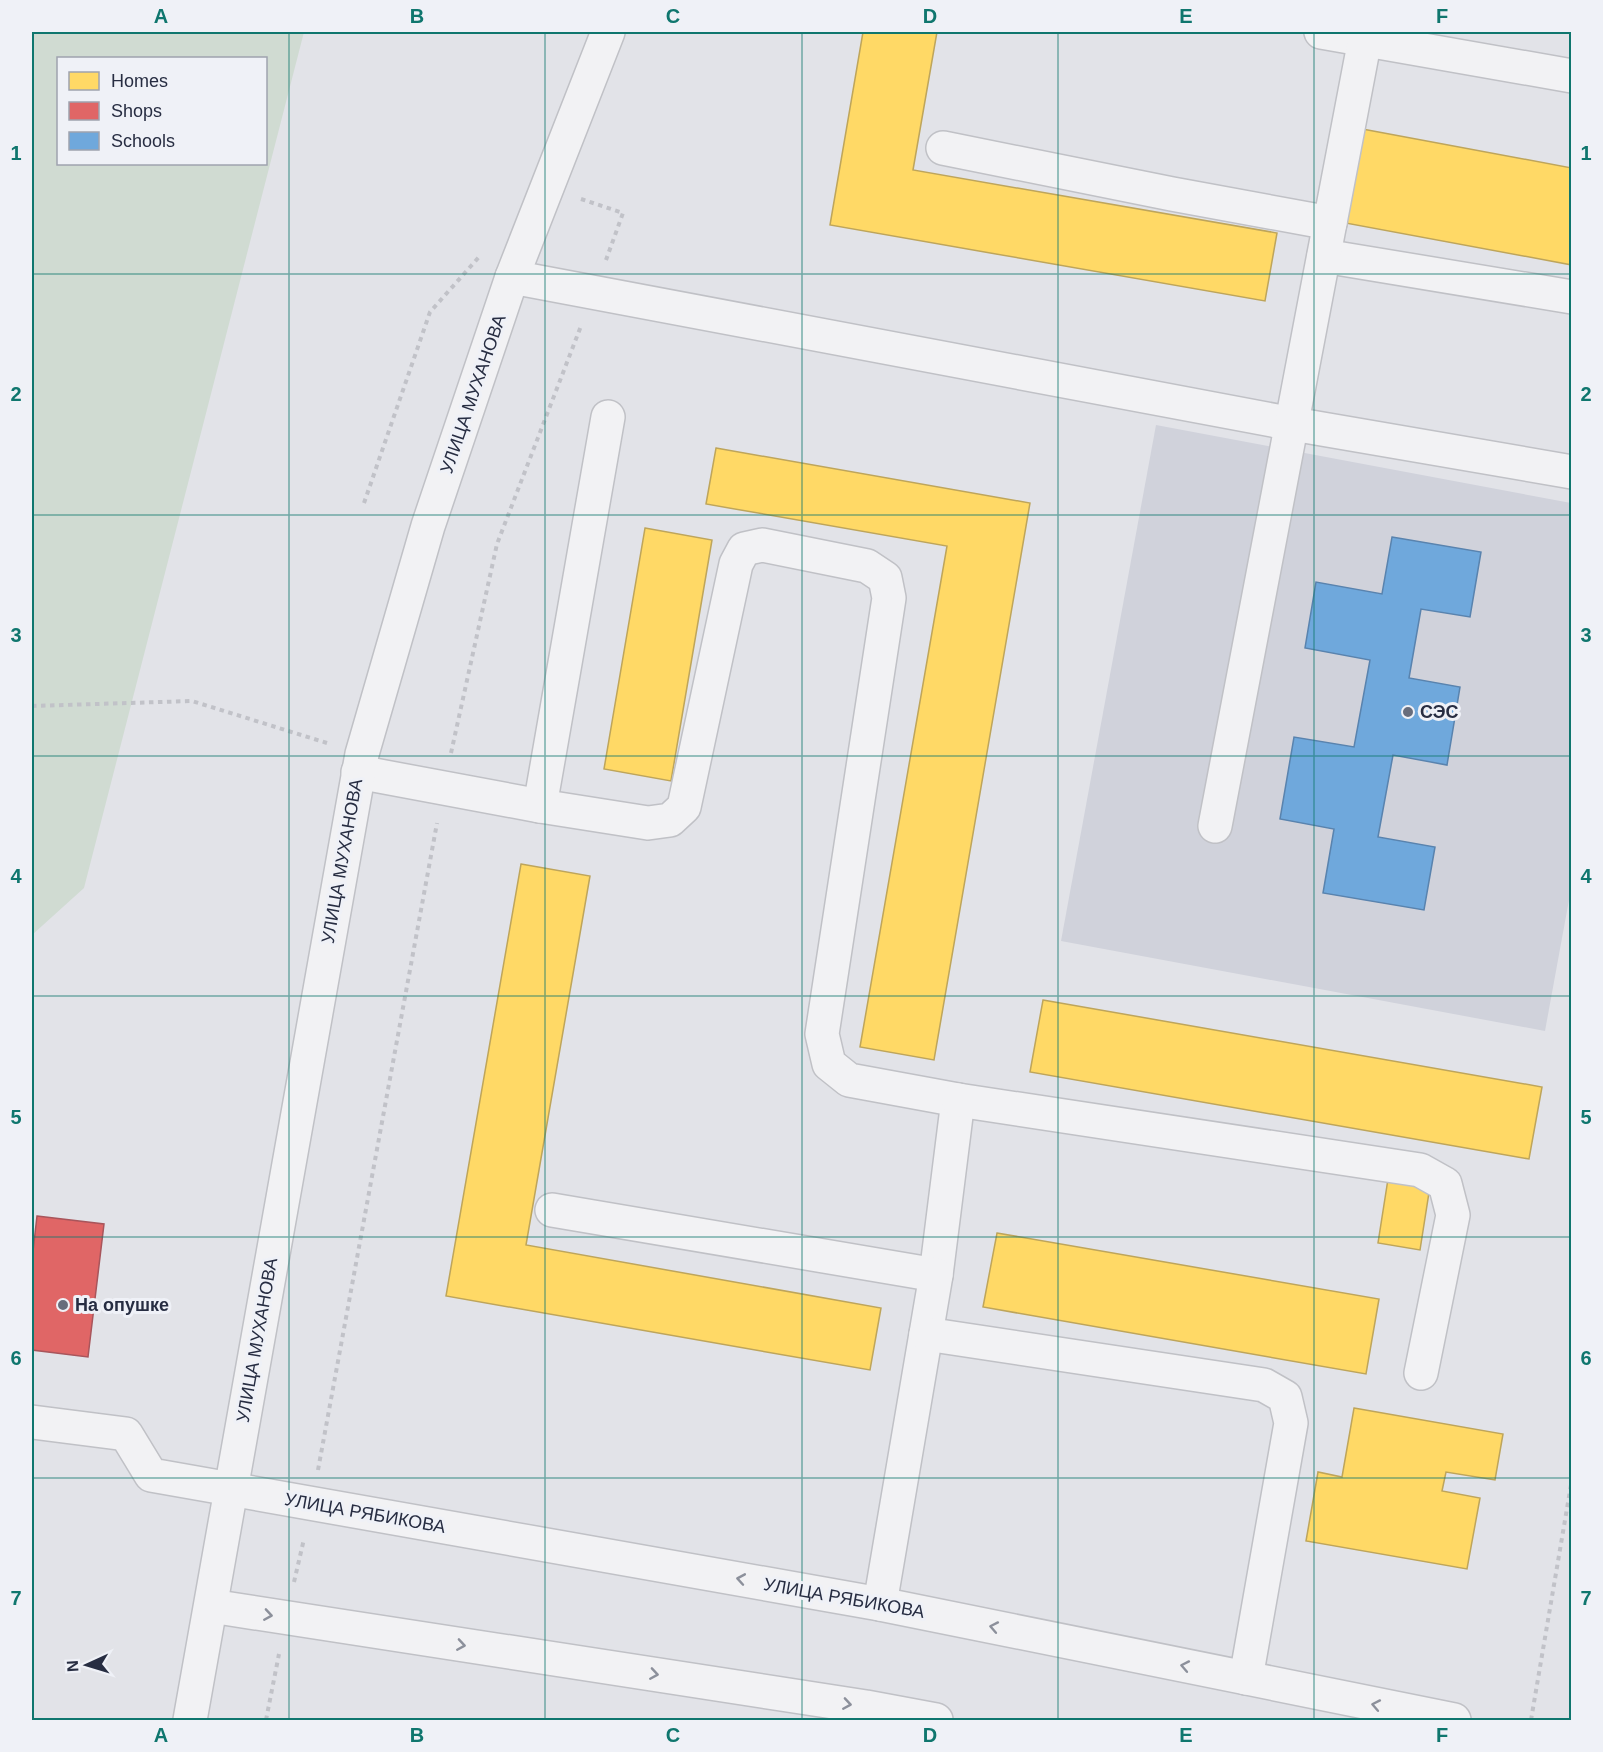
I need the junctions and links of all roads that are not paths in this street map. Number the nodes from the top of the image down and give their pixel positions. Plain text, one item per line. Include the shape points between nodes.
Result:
1 (608, 32) edge
2 (1321, 32) edge
3 (1365, 39) junction
4 (1572, 76) edge
5 (943, 148) dead end
6 (1330, 223) junction
7 (1324, 256) junction
8 (512, 277) junction
9 (1572, 297) edge
10 (608, 417) dead end
11 (1293, 424) junction
12 (1572, 472) edge
13 (360, 763) junction
14 (540, 806) junction
15 (1215, 826) dead end
16 (958, 1100) junction
17 (552, 1210) dead end
18 (936, 1275) junction
19 (926, 1334) junction
20 (1421, 1373) dead end
21 (32, 1422) edge
22 (231, 1490) junction
23 (880, 1604) junction
24 (211, 1606) junction
25 (1246, 1678) junction
26 (190, 1720) edge
27 (936, 1720) edge
28 (1454, 1720) edge

1 - 8 street, УЛИЦА МУХАНОВА
2 - 3 street
3 - 4 street
3 - 6 street
5 - 6 street
6 - 7 street
7 - 9 street
7 - 11 street
8 - 11 street
8 - 13 street, УЛИЦА МУХАНОВА via 428,526
10 - 14 street
11 - 12 street
11 - 15 street
13 - 14 street
13 - 22 street, УЛИЦА МУХАНОВА
14 - 16 street via 648,823 670,820 684,807 736,564 744,549 762,544 867,566 885,578 889,598 822,1034 829,1064 849,1080
16 - 18 street
16 - 20 street via 1420,1170 1445,1184 1452,1215
17 - 18 street
18 - 19 street
19 - 23 street
19 - 25 street via 1264,1385 1285,1397 1291,1423
21 - 22 street, УЛИЦА РЯБИКОВА via 126,1434 151,1475
23 -> 22 street, УЛИЦА РЯБИКОВА
22 - 24 street, УЛИЦА МУХАНОВА
25 -> 23 street, УЛИЦА РЯБИКОВА
24 - 26 street, УЛИЦА МУХАНОВА
24 -> 27 street
28 -> 25 street, УЛИЦА РЯБИКОВА

